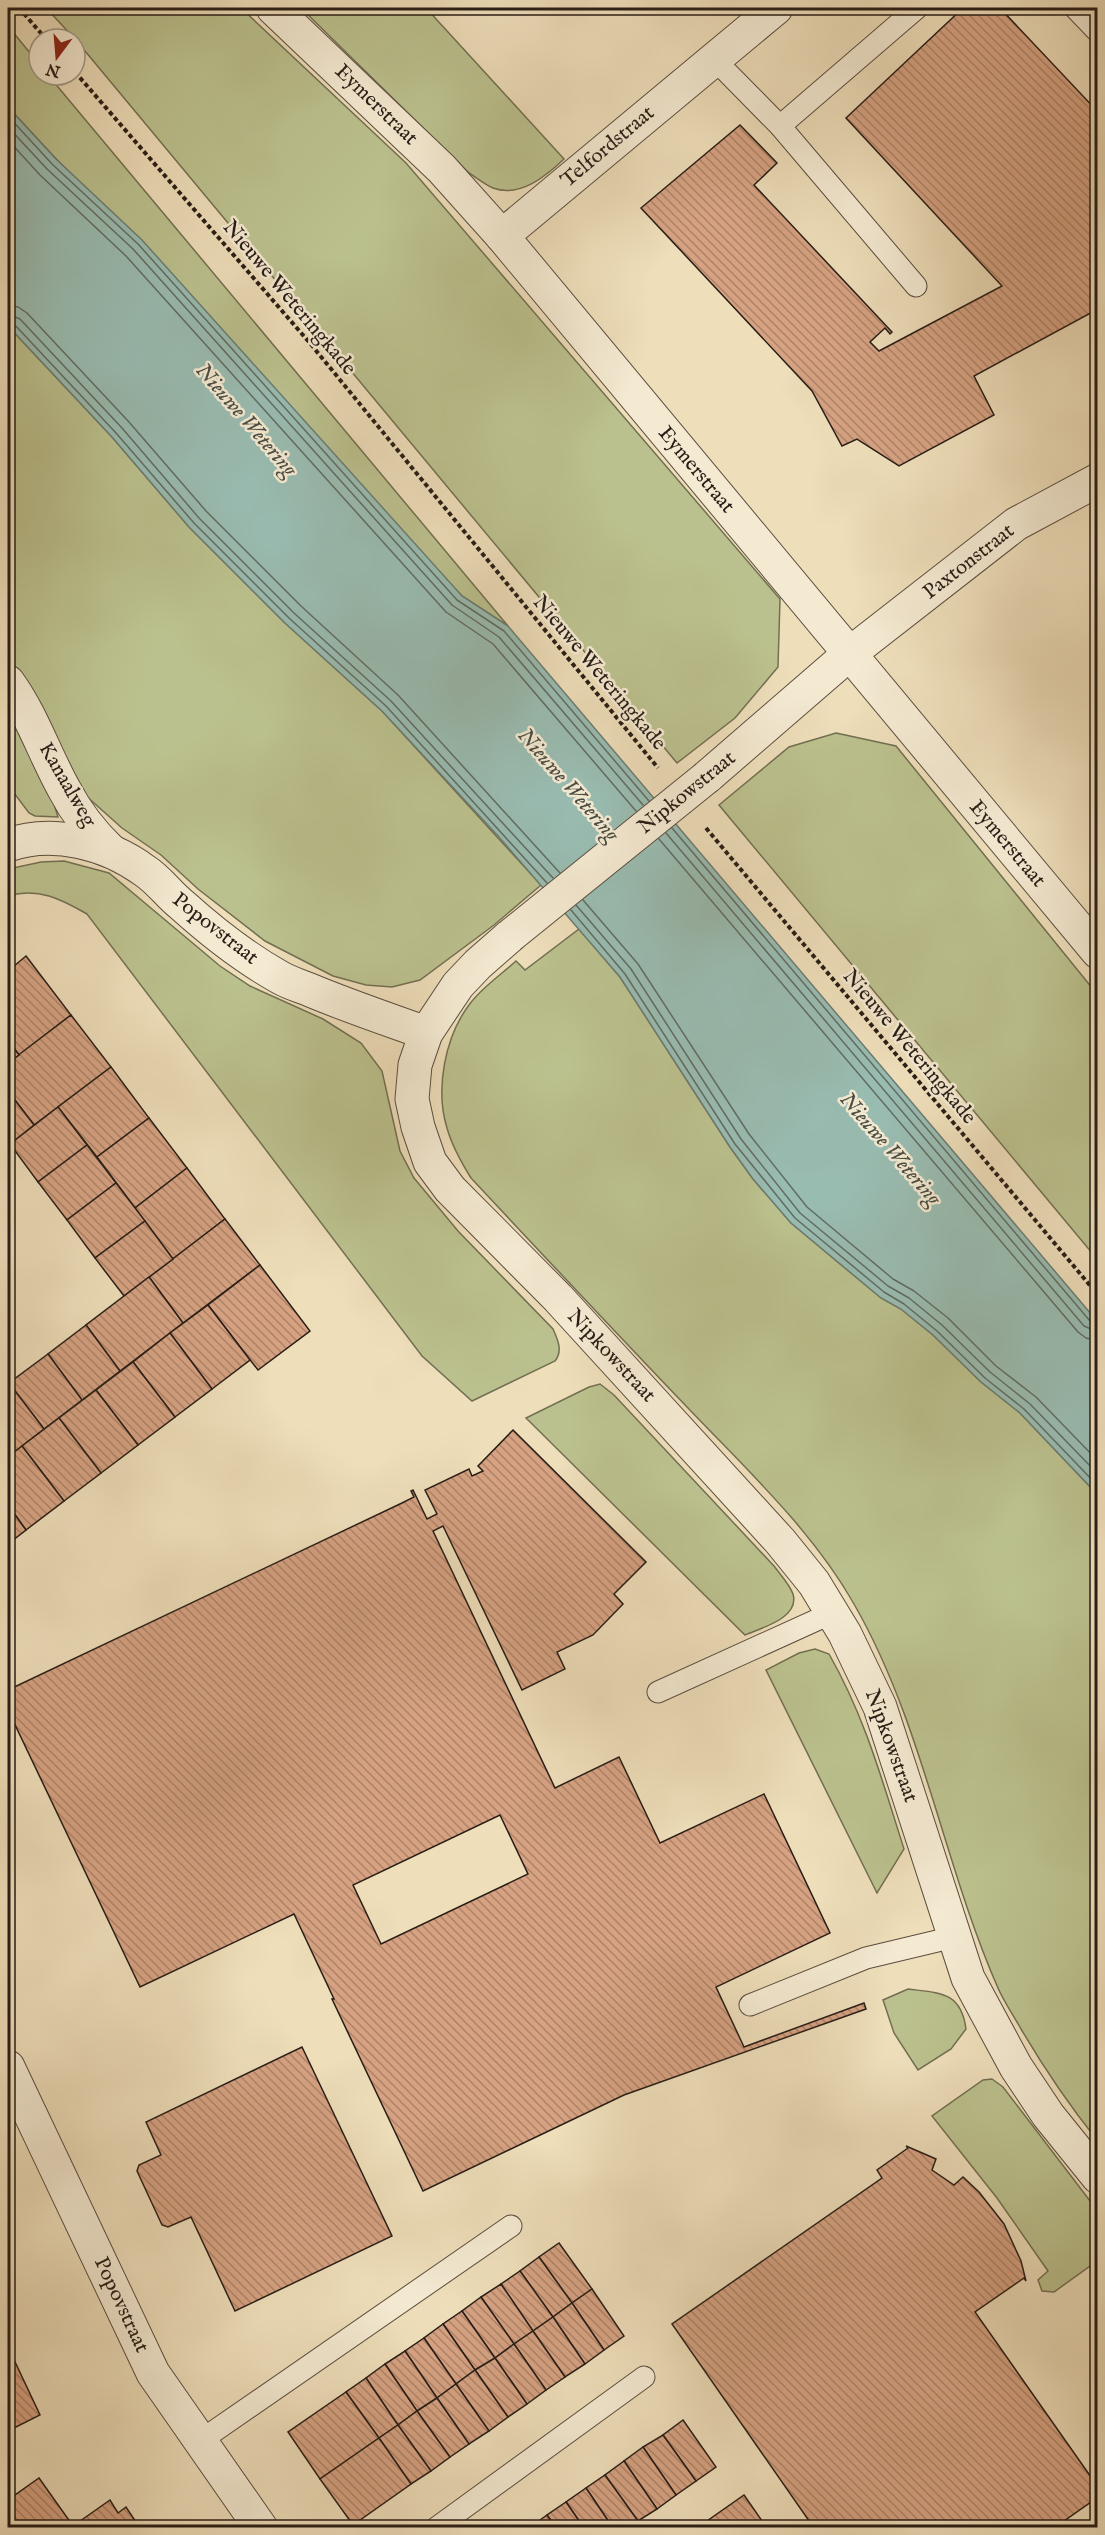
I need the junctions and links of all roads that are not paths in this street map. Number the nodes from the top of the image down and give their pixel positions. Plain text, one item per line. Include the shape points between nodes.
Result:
1 (273, 8) edge
2 (776, 8) edge
3 (917, 8) edge
4 (1075, 8) edge
5 (1098, 32) edge
6 (714, 59) junction
7 (780, 126) junction
8 (502, 236) junction
9 (916, 286) dead end
10 (1098, 480) edge
11 (848, 655) junction
12 (8, 682) edge
13 (8, 845) edge
14 (112, 852) junction
15 (1098, 952) edge
16 (426, 1033) junction
17 (832, 1613) junction
18 (658, 1692) dead end
19 (954, 1937) junction
20 (750, 2005) dead end
21 (8, 2067) edge
22 (1098, 2176) edge
23 (511, 2226) dead end
24 (644, 2377) dead end
25 (200, 2441) junction
26 (261, 2528) edge
27 (436, 2528) edge

1 - 8 street, Eymerstraat via 433,161
2 - 6 street, Telfordstraat
3 - 7 lane
4 - 5 lane
6 - 7 lane
6 - 8 street, Telfordstraat
7 - 9 lane
8 - 11 street, Eymerstraat
10 - 11 street, Paxtonstraat via 1016,524
11 - 15 street, Eymerstraat
11 - 16 street, Nipkowstraat, bridge via 707,777 478,964 458,985
12 - 14 street, Kanaalweg via 73,804
13 - 14 street, Popovstraat via 52,837 85,842
14 - 16 street, Popovstraat via 146,871 222,938 282,979
16 - 17 street, Nipkowstraat via 415,1065 412,1099 430,1162 464,1204 565,1306 780,1540
17 - 18 lane
17 - 19 street, Nipkowstraat via 880,1707
19 - 20 lane via 866,1958
19 - 22 street, Nipkowstraat via 968,1978 1016,2067 1048,2115
21 - 25 street, Popovstraat via 153,2373
23 - 25 lane
24 - 27 lane
25 - 26 street, Popovstraat

